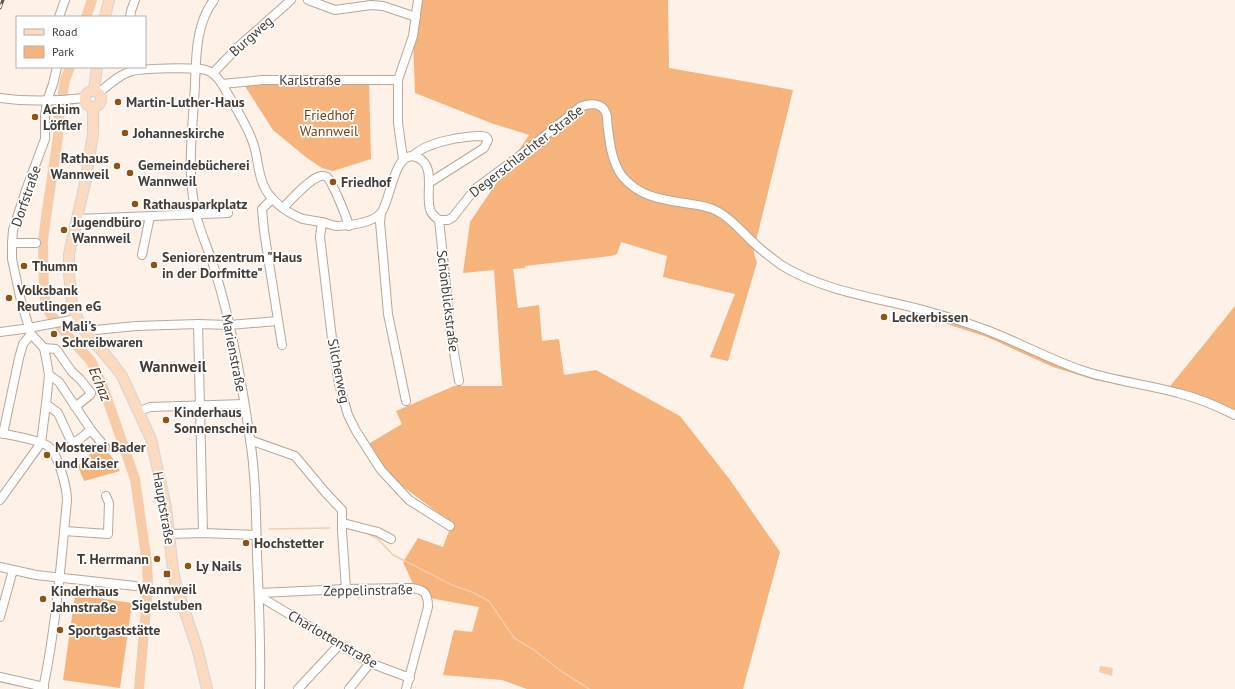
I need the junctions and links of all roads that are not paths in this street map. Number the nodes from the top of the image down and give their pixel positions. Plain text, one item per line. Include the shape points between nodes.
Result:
1 (65, 0) edge
2 (109, 0) edge
3 (136, 0) edge
4 (214, 0) edge
5 (291, 0) edge
6 (308, 0) edge
7 (418, 0) edge
8 (59, 16) edge
9 (105, 16) edge
10 (130, 16) edge
11 (416, 17) junction
12 (57, 68) edge
13 (98, 68) edge
14 (128, 69) edge
15 (195, 69) junction
16 (213, 73) junction
17 (96, 78) junction
18 (398, 80) junction
19 (110, 84) junction
20 (222, 84) junction
21 (97, 92) junction
22 (0, 98) edge
23 (85, 98) junction
24 (48, 101) junction
25 (93, 108) junction
26 (413, 156) junction
27 (402, 160) junction
28 (429, 183) junction
29 (272, 199) junction
30 (283, 208) junction
31 (228, 213) dead end
32 (381, 213) junction
33 (196, 214) junction
34 (150, 216) junction
35 (77, 219) junction
36 (439, 220) junction
37 (322, 222) junction
38 (349, 226) junction
39 (12, 243) junction
40 (36, 243) dead end
41 (142, 256) dead end
42 (77, 319) junction
43 (278, 321) junction
44 (198, 324) junction
45 (230, 325) junction
46 (30, 331) junction
47 (85, 331) junction
48 (0, 332) edge
49 (282, 345) dead end
50 (44, 348) junction
51 (49, 375) junction
52 (459, 381) dead end
53 (406, 401) dead end
54 (46, 404) junction
55 (244, 404) junction
56 (200, 406) junction
57 (75, 407) junction
58 (138, 412) junction
59 (1235, 415) edge
60 (91, 430) junction
61 (2, 434) edge
62 (250, 440) junction
63 (41, 443) junction
64 (105, 447) dead end
65 (106, 496) dead end
66 (0, 500) edge
67 (343, 523) junction
68 (450, 526) dead end
69 (64, 531) junction
70 (203, 533) junction
71 (170, 534) junction
72 (256, 535) junction
73 (391, 539) dead end
74 (0, 567) edge
75 (12, 570) junction
76 (60, 578) junction
77 (135, 586) dead end
78 (346, 589) junction
79 (259, 595) junction
80 (0, 617) edge
81 (340, 645) junction
82 (370, 663) junction
83 (0, 677) edge
84 (410, 678) junction
85 (44, 688) edge
86 (207, 689) edge
87 (260, 689) edge
88 (298, 689) edge
89 (348, 689) edge
90 (406, 689) edge

1 - 8 street
2 - 9 main road
3 - 10 street
4 - 15 street, Marienstraße via 201,24
5 - 16 street, Burgweg
6 - 11 street via 335,10 370,5 383,6
7 - 11 street
11 - 18 street via 413,36
12 - 24 street, Dorfstraße
13 - 17 main road
14 - 15 street
14 - 19 street
15 - 16 street
15 - 33 street, Marienstraße via 190,150
16 - 20 street
17 - 19 street
17 - 21 main road
18 - 20 street, Karlstraße via 263,80
18 - 27 street via 398,123
19 - 21 street
20 - 29 street via 252,139 263,186
21 - 23 main road via 87,93
21 - 25 main road via 102,98 101,102
22 - 24 street
23 - 24 street
23 - 25 main road via 86,103
24 - 39 street, Dorfstraße via 45,139 13,230
25 - 35 main road, Hauptstraße via 93,132
26 - 27 street
26 - 28 street via 427,166
26 - 28 street via 419,150 453,139 482,136 488,140 484,148
27 - 32 street
28 - 36 street via 429,207
29 - 30 street
29 - 43 street via 262,209
30 - 37 street via 302,218
30 - 38 street via 311,181 324,176 331,185
31 - 33 street
32 - 38 street via 365,222
32 - 53 street via 388,314
33 - 34 street
33 - 45 street, Marienstraße
34 - 35 street
34 - 41 street
35 - 42 main road, Hauptstraße via 68,262 70,296
36 - 52 street, Schönblickstraße via 450,330
36 - 59 street, Degerschlachter Straße via 453,217 475,189 566,117 580,107 594,104 606,113 611,152 622,175 631,185 654,198 716,210 783,266 823,284 989,330 1038,354 1080,370 1176,392
37 - 38 street via 334,226
37 - 68 street, Silcherweg via 320,237 332,343 338,384 348,414 356,432 381,470 409,500
39 - 40 street, Dorfstraße
39 - 46 street, Dorfstraße via 12,259
42 - 46 street
42 - 47 main road, Hauptstraße
43 - 45 street
43 - 49 street
44 - 45 street
44 - 47 street
44 - 56 street
45 - 55 street, Marienstraße
46 - 48 street
46 - 50 street
46 - 61 street via 18,358
47 - 58 main road, Hauptstraße via 118,370
50 - 51 street
50 - 57 street via 56,349 90,393
51 - 54 street
51 - 57 street via 59,382
54 - 60 street via 58,413 73,442 77,442
54 - 63 street
55 - 56 street
55 - 62 street, Marienstraße
56 - 58 street via 150,407
56 - 70 street
57 - 60 street
58 - 71 main road, Hauptstraße via 151,439
60 - 64 street
61 - 63 street
62 - 67 street via 295,456 342,510
62 - 72 street, Marienstraße
63 - 66 street
63 - 69 street via 50,447 64,478 67,500
65 - 69 street via 109,504 108,534
67 - 73 street via 378,532
67 - 78 street
69 - 76 street
70 - 71 street
70 - 72 street
71 - 86 main road, Hauptstraße via 176,585 198,651
72 - 79 street, Marienstraße
74 - 75 street
75 - 76 street
75 - 80 street
76 - 77 street
76 - 85 street
78 - 79 street, Zeppelinstraße
78 - 84 street, Zeppelinstraße via 411,588 419,589 427,595 428,607
79 - 81 street, Charlottenstraße
79 - 87 street, Marienstraße
81 - 82 street, Charlottenstraße
81 - 88 street
82 - 84 street, Charlottenstraße
82 - 89 street
83 - 85 street
84 - 90 street, Zeppelinstraße

